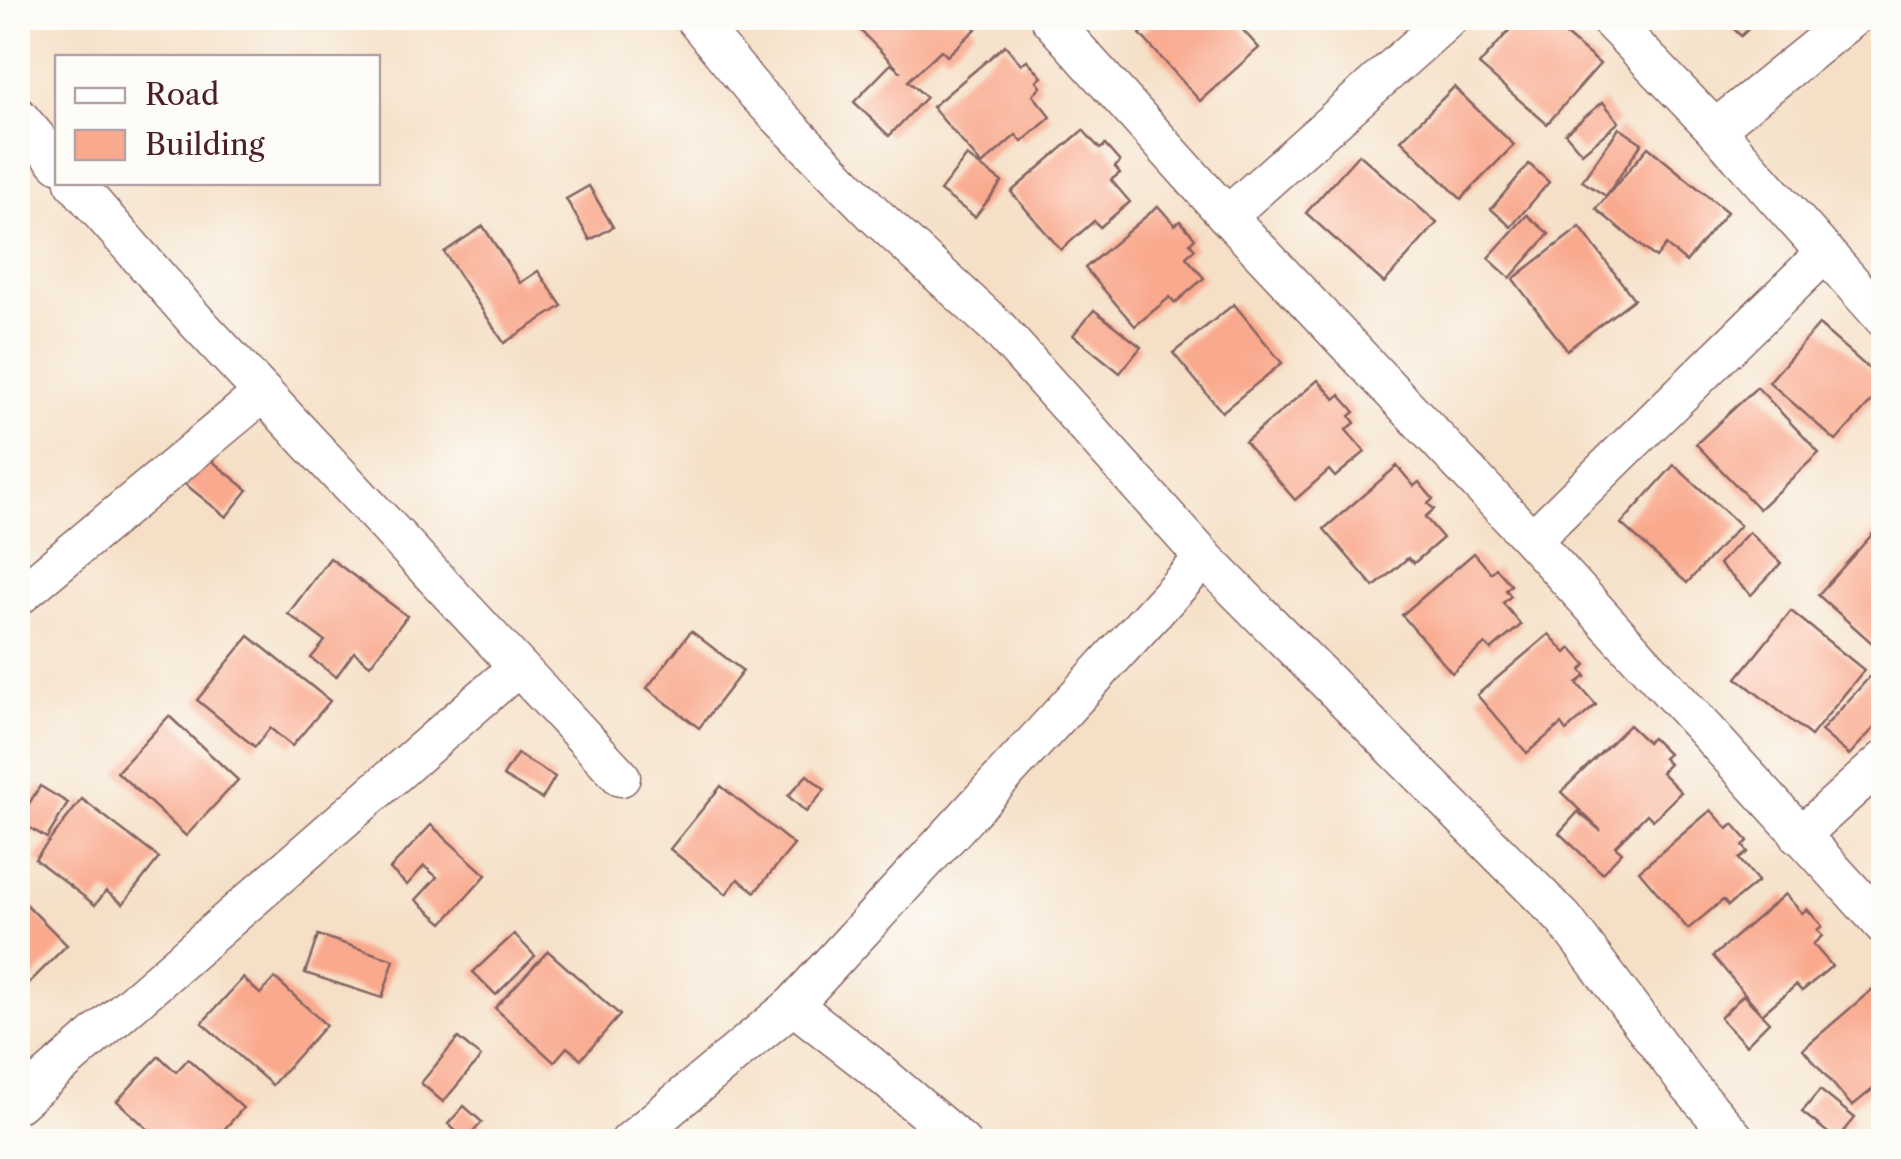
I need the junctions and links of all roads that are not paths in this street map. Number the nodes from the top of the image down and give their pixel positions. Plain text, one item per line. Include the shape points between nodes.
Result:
1 (694, 18) edge
2 (1048, 18) edge
3 (1449, 18) edge
4 (1608, 18) edge
5 (1852, 18) edge
6 (18, 116) edge
7 (1715, 129) junction
8 (55, 160) edge
9 (77, 185) edge
10 (1227, 216) junction
11 (1825, 253) junction
12 (1884, 319) edge
13 (262, 393) junction
14 (1532, 540) junction
15 (1204, 558) junction
16 (18, 596) edge
17 (518, 667) junction
18 (1884, 760) edge
19 (621, 777) dead end
20 (1800, 836) junction
21 (1884, 926) edge
22 (793, 1005) junction
23 (18, 1103) edge
24 (628, 1142) edge
25 (961, 1142) edge
26 (1738, 1142) edge

1 - 15 street via 770,108 997,327
2 - 10 street
3 - 10 street
4 - 7 street
5 - 7 street
6 - 8 street
7 - 11 street
9 - 13 street
10 - 14 street
11 - 12 street
11 - 14 street
13 - 16 street
13 - 17 street
14 - 20 street
15 - 22 street
15 - 26 street via 1564,920
17 - 19 street
17 - 23 street
18 - 20 street
20 - 21 street
22 - 24 street
22 - 25 street

